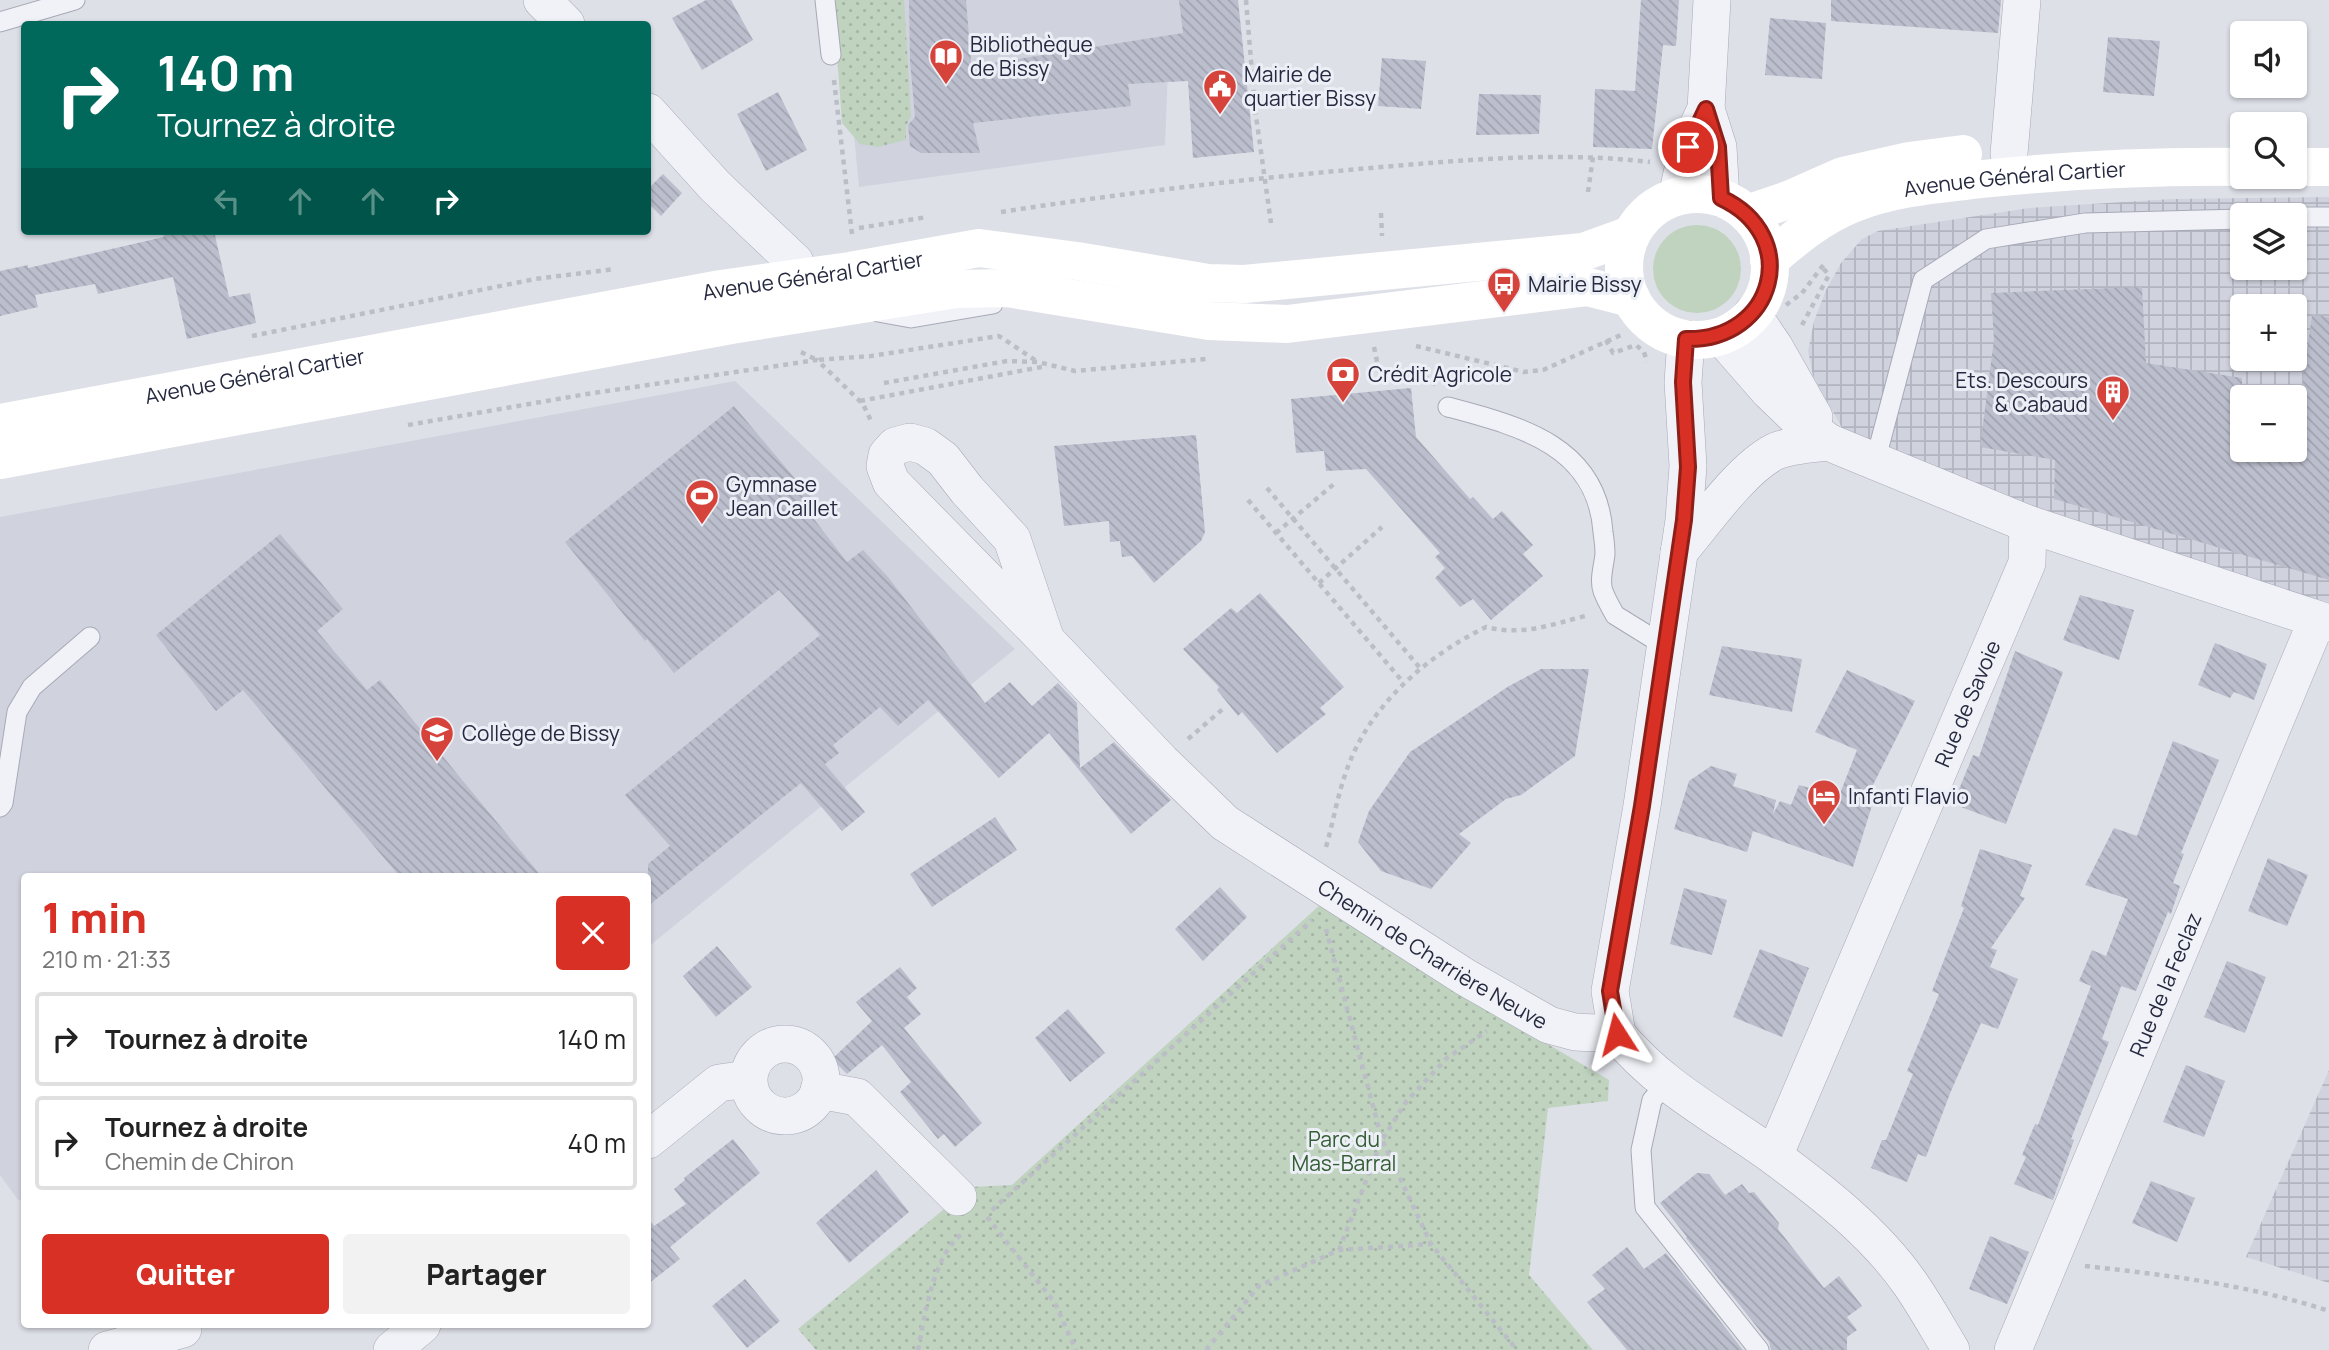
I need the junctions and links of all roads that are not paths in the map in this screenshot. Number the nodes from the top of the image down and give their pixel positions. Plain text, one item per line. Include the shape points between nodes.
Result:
1 (75, 0) edge
2 (542, 0) edge
3 (825, 0) edge
4 (1712, 0) edge
5 (2022, 0) edge
6 (563, 21) edge
7 (0, 22) edge
8 (831, 55) road end
9 (1706, 109) junction
10 (651, 115) edge
11 (2022, 154) junction
12 (2167, 166) junction
13 (2230, 167) edge
14 (2307, 167) edge
15 (2329, 167) edge
16 (1677, 196) junction
17 (1863, 201) junction
18 (1734, 206) junction
19 (2329, 216) edge
20 (2307, 217) edge
21 (2230, 219) edge
22 (1630, 235) junction
23 (1769, 260) junction
24 (1009, 270) junction
25 (1047, 295) junction
26 (799, 296) junction
27 (1631, 298) junction
28 (866, 303) junction
29 (1752, 314) junction
30 (1689, 335) junction
31 (1448, 407) road end
32 (0, 423) edge
33 (1828, 442) junction
34 (0, 460) edge
35 (1875, 462) junction
36 (2028, 524) junction
37 (1679, 552) junction
38 (2323, 622) edge
39 (90, 638) dead end
40 (1046, 640) junction
41 (1665, 646) junction
42 (0, 807) edge
43 (1617, 1034) junction
44 (748, 1079) junction
45 (1667, 1083) junction
46 (819, 1090) junction
47 (651, 1138) edge
48 (1774, 1156) junction
49 (973, 1215) road end
50 (418, 1328) edge
51 (183, 1329) dead end
52 (107, 1350) edge
53 (392, 1350) edge
54 (1759, 1350) edge
55 (1951, 1350) edge
56 (2013, 1350) edge

1 - 7 lane
2 - 6 street
3 - 8 lane
4 - 9 street
5 - 11 street
9 - 16 street via 1688,147
9 - 18 street
10 - 26 street via 715,186 795,262
11 - 12 main road, Avenue Général Cartier via 2098,155
11 - 17 main road, Avenue Général Cartier via 2003,163 1886,179
11 - 18 main road, Avenue Général Cartier via 1961,154 1909,161 1843,176 1791,199
12 - 13 main road, Avenue Général Cartier
12 - 17 main road, Avenue Général Cartier via 1948,183 1898,190
14 - 15 main road
16 - 18 main road via 1700,193
16 - 22 main road via 1656,206
17 - 23 main road, Avenue Général Cartier via 1806,229
18 - 23 main road via 1762,235
19 - 20 lane
21 - 35 lane via 2085,223 1986,239 1923,279
22 - 24 main road, Avenue Général Cartier via 1583,252 1244,284
22 - 27 main road via 1624,277
23 - 29 main road via 1765,293
24 - 25 main road, Avenue Général Cartier
24 - 26 main road, Avenue Général Cartier via 979,248
24 - 28 main road, Avenue Général Cartier via 956,289
25 - 27 main road, Avenue Général Cartier via 1209,321 1287,324 1588,287
25 - 28 lane via 911,318 880,313
26 - 28 main road, Avenue Général Cartier
26 - 32 main road, Avenue Général Cartier via 721,289
26 - 34 main road, Avenue Général Cartier
27 - 30 main road via 1642,316
29 - 30 main road via 1738,327
29 - 33 street
30 - 33 street via 1769,391
30 - 37 street via 1683,382 1688,467
31 - 41 lane via 1527,432 1562,450 1587,477 1602,512 1605,553 1601,589 1615,615
33 - 35 street
33 - 37 street via 1775,452 1766,458 1748,472
35 - 36 street
36 - 38 street, Rue de la Feclaz
36 - 48 street, Rue de Savoie via 2027,563
37 - 41 street
38 - 56 street, Rue de la Feclaz
39 - 42 lane via 32,687 17,712
40 - 40 street, Chemin de Charrière Neuve via 891,482 885,466 895,446 909,442 925,446 943,459 1013,539
40 - 43 street, Chemin de Charrière Neuve via 1225,823 1325,895 1549,1025 1575,1032
41 - 43 street via 1610,991
43 - 45 street via 1634,1056
44 - 46 street via 755,1101 773,1114 796,1114 814,1101
44 - 46 street via 751,1067 767,1048 790,1044 812,1056 821,1078
44 - 47 street via 719,1083
45 - 48 street
45 - 54 lane via 1652,1100 1641,1150 1645,1207
46 - 49 street via 857,1097
48 - 55 street via 1884,1251
50 - 53 street
51 - 52 street

